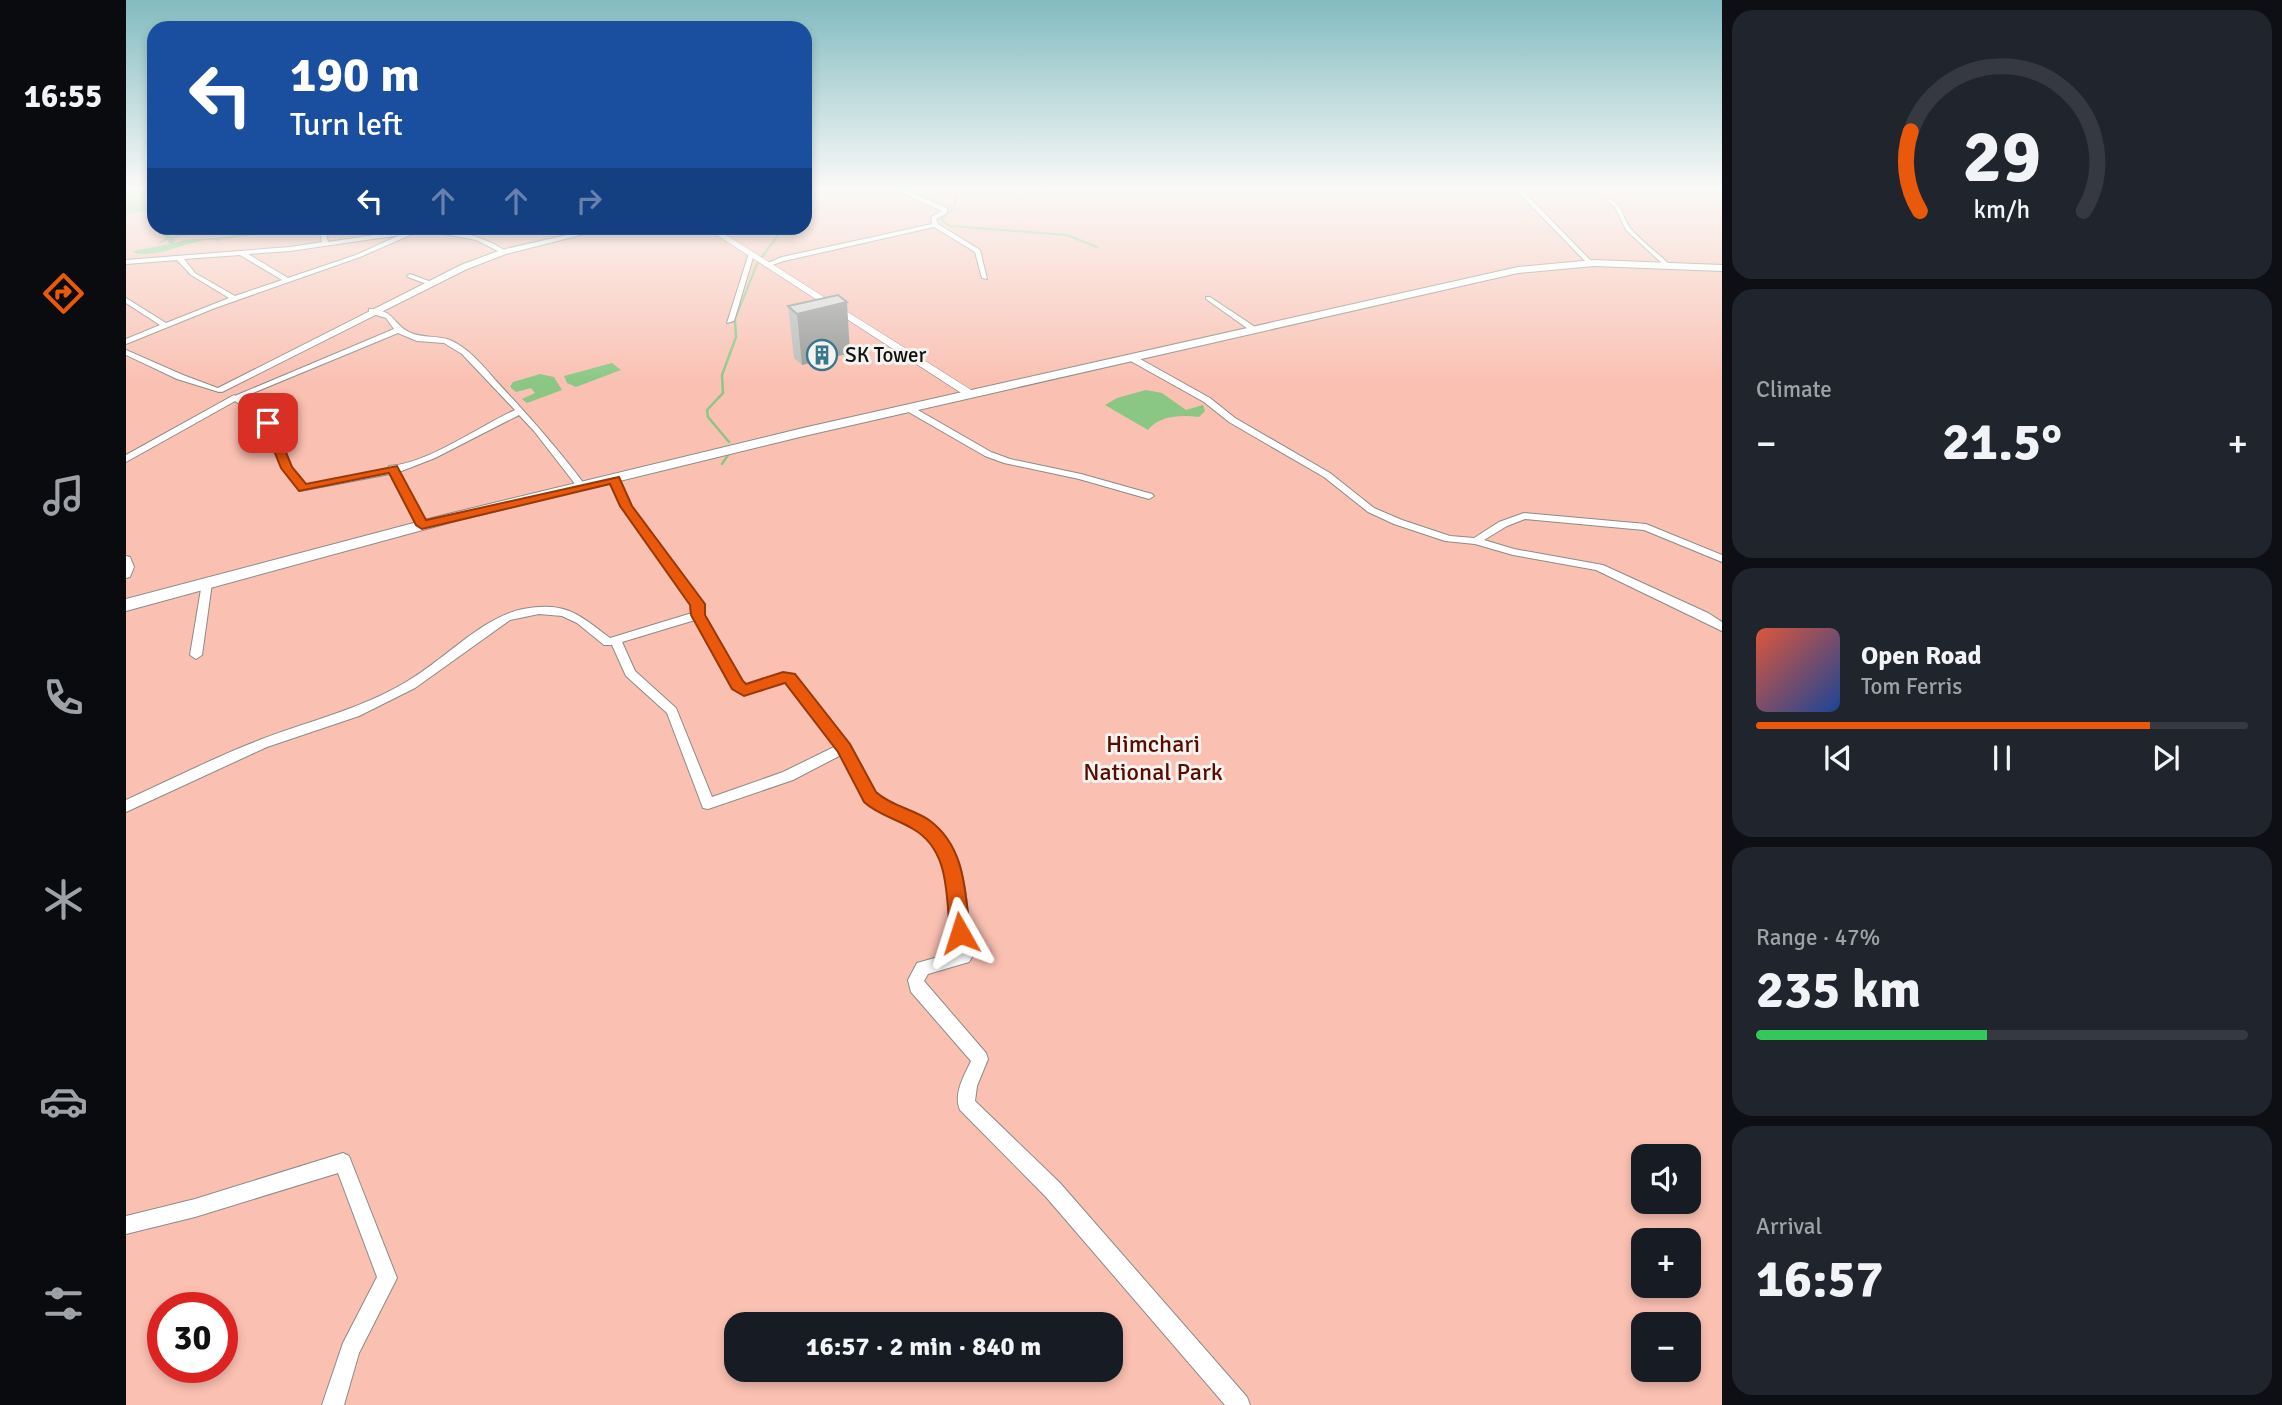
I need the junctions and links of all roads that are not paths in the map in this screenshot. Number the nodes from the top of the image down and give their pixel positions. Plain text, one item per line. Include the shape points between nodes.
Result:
1 (221, 254) edge
2 (243, 254) edge
3 (363, 254) edge
4 (501, 254) edge
5 (749, 254) edge
6 (806, 254) edge
7 (979, 254) edge
8 (1581, 254) edge
9 (1655, 254) edge
10 (178, 257) junction
11 (759, 260) junction
12 (126, 262) edge
13 (1590, 263) junction
14 (1668, 266) junction
15 (1722, 270) edge
16 (410, 276) dead end
17 (985, 278) dead end
18 (289, 281) junction
19 (432, 284) junction
20 (234, 298) junction
21 (1208, 298) dead end
22 (126, 300) edge
23 (372, 312) junction
24 (730, 321) dead end
25 (166, 326) junction
26 (1254, 329) junction
27 (397, 330) junction
28 (126, 342) edge
29 (126, 352) edge
30 (1130, 357) junction
31 (219, 390) junction
32 (970, 393) junction
33 (234, 398) junction
34 (908, 408) junction
35 (520, 411) junction
36 (128, 456) edge
37 (392, 468) junction
38 (614, 480) junction
39 (582, 487) junction
40 (1149, 496) dead end
41 (422, 525) junction
42 (1476, 541) junction
43 (126, 559) edge
44 (1722, 559) edge
45 (126, 575) edge
46 (207, 583) junction
47 (126, 605) edge
48 (698, 615) junction
49 (1722, 627) edge
50 (615, 641) junction
51 (196, 655) dead end
52 (844, 748) junction
53 (126, 806) edge
54 (126, 1225) edge
55 (332, 1405) edge
56 (1239, 1405) edge

1 - 10 street
2 - 18 street
3 - 18 street
4 - 19 street
5 - 11 main road
6 - 11 street
7 - 17 street
8 - 13 street
9 - 14 street
10 - 12 street
10 - 20 street via 193,274
11 - 24 street
11 - 32 main road
13 - 14 main road
13 - 26 main road via 1518,270
14 - 15 main road
15 - 26 main road via 1589,266 1523,273 1299,325
16 - 19 street
18 - 20 street
19 - 23 street
20 - 25 street
21 - 26 street
22 - 25 street
23 - 27 street via 388,316
23 - 31 street
25 - 28 street
26 - 30 main road
27 - 33 street
27 - 35 street via 459,348
29 - 31 street
30 - 32 main road
30 - 42 street via 1328,475 1371,510 1432,534
31 - 33 street
32 - 34 main road
33 - 36 street
33 - 37 street via 262,414 287,468 303,489
34 - 38 main road
34 - 40 street via 1007,461
35 - 37 street via 454,447
35 - 39 street
37 - 41 street
38 - 39 main road
38 - 48 street via 626,506 698,604
39 - 41 main road
41 - 46 main road
42 - 44 street via 1524,516 1646,527
42 - 49 street via 1599,567
43 - 45 street
46 - 47 main road
46 - 51 street
48 - 50 street
48 - 52 street via 737,685 744,691 790,678
50 - 52 street via 629,673 672,711 708,804 788,776
50 - 53 street via 608,642 571,614 524,611 506,617 411,685 355,713 262,744
52 - 56 street via 870,797 931,831 952,864 964,957 923,968 916,979 917,987 980,1059 966,1104 1053,1191
54 - 55 street via 343,1162 387,1278 350,1350

